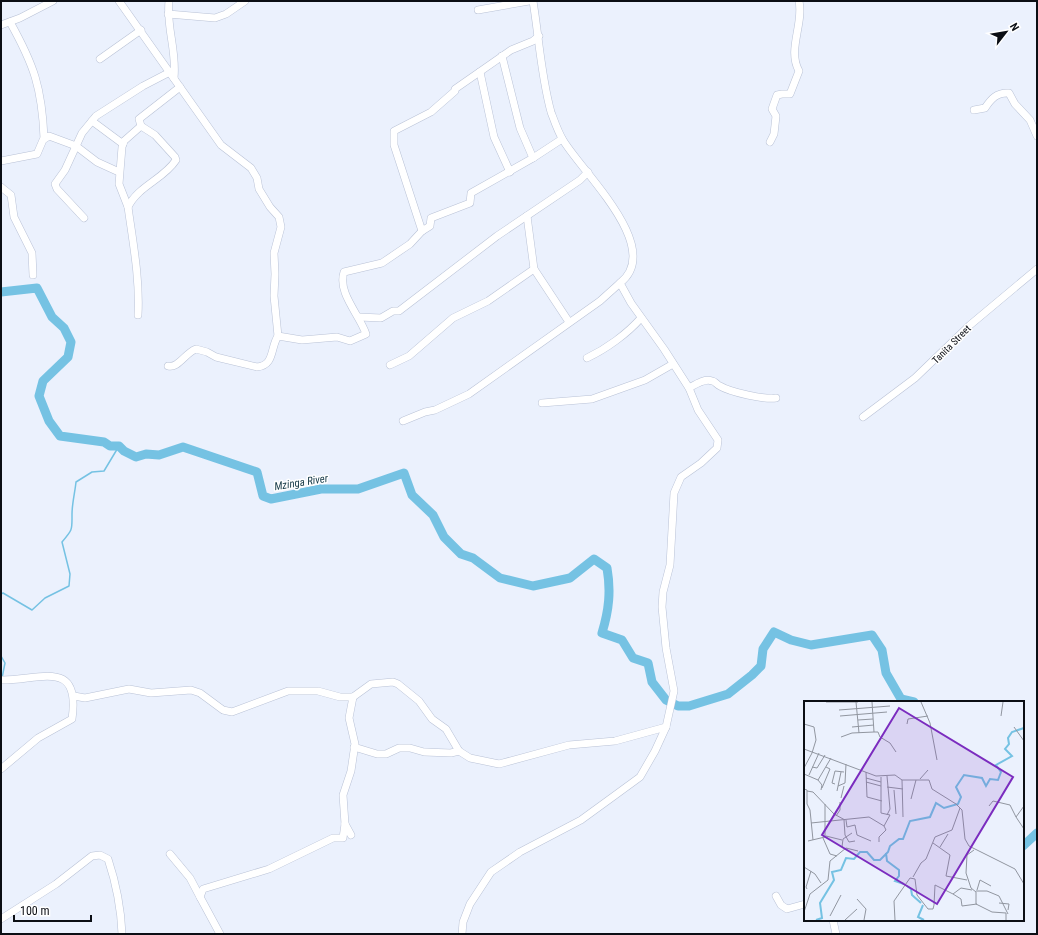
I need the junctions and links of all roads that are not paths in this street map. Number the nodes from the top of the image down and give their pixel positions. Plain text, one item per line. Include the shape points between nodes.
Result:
1 (53, 1) edge
2 (119, 1) edge
3 (169, 1) edge
4 (245, 1) edge
5 (529, 1) edge
6 (533, 1) edge
7 (799, 1) edge
8 (478, 10) dead end
9 (168, 14) junction
10 (10, 22) junction
11 (1, 24) edge
12 (141, 30) junction
13 (539, 36) junction
14 (502, 56) junction
15 (100, 59) dead end
16 (480, 72) junction
17 (172, 75) junction
18 (180, 87) junction
19 (974, 110) dead end
20 (92, 120) junction
21 (141, 126) junction
22 (1037, 136) edge
23 (44, 138) junction
24 (562, 139) junction
25 (770, 142) dead end
26 (123, 144) junction
27 (76, 146) junction
28 (533, 158) junction
29 (1, 161) edge
30 (119, 172) junction
31 (510, 172) junction
32 (588, 172) junction
33 (1, 187) edge
34 (128, 207) junction
35 (527, 216) junction
36 (84, 218) dead end
37 (422, 231) junction
38 (534, 269) junction
39 (1037, 269) edge
40 (33, 275) dead end
41 (620, 284) junction
42 (138, 314) dead end
43 (359, 317) junction
44 (641, 318) junction
45 (569, 322) junction
46 (278, 336) junction
47 (587, 358) dead end
48 (674, 364) junction
49 (390, 365) dead end
50 (168, 366) dead end
51 (689, 388) junction
52 (776, 398) dead end
53 (542, 403) dead end
54 (863, 417) dead end
55 (403, 421) dead end
56 (4, 680) edge
57 (74, 696) junction
58 (353, 697) junction
59 (666, 727) junction
60 (354, 747) junction
61 (459, 751) junction
62 (1, 769) edge
63 (345, 824) junction
64 (351, 835) dead end
65 (170, 854) dead end
66 (776, 896) dead end
67 (200, 897) junction
68 (804, 904) edge
69 (1, 920) edge
70 (833, 921) edge
71 (122, 934) edge
72 (220, 934) edge
73 (462, 934) edge
74 (836, 934) edge

1 - 10 street
2 - 12 street
3 - 9 street
4 - 9 street via 215,18
5 - 8 street
6 - 13 street
7 - 25 street via 801,19 794,58 799,71 790,94 777,95 773,103 772,109 776,116 774,134
9 - 17 street via 175,57
10 - 11 street
10 - 23 street via 30,60 39,88
12 - 15 street
12 - 17 street
13 - 14 street via 534,41
13 - 24 street via 551,112
14 - 16 street
14 - 28 street via 520,128
16 - 31 street via 494,137
16 - 37 street via 455,89 431,112 394,131 394,145
17 - 18 street
17 - 20 street via 128,95
18 - 21 street via 141,117
18 - 46 street via 221,145 251,168 257,178 259,189 279,216 281,227 274,254
19 - 22 street via 985,108 993,97 1008,93 1030,120
20 - 26 street
20 - 27 street
21 - 26 street
21 - 34 street via 155,135 176,160 141,190
23 - 27 street via 55,138
23 - 29 street via 37,154
24 - 28 street
24 - 32 street
26 - 30 street
27 - 30 street via 97,162
27 - 36 street via 55,186
28 - 31 street
30 - 34 street via 120,189
31 - 37 street via 471,193 470,203 431,218 430,226
32 - 35 street
32 - 41 street via 617,211 631,247 632,262 627,277
33 - 40 street via 11,195 14,217 32,253
34 - 42 street via 137,261 136,284 140,304
35 - 38 street
35 - 43 street via 399,311 393,311 381,318
37 - 43 street via 410,244 382,263 344,272 344,288
38 - 45 street
38 - 49 street via 488,301 453,318 409,356
39 - 54 street, Tanita Street via 970,325 915,378
41 - 44 street
41 - 45 street
43 - 46 street via 365,335 352,341 337,337 302,340
44 - 47 street via 599,353
44 - 48 street
45 - 55 street via 469,394
46 - 50 street via 268,363 263,367 216,357 196,349 186,354 176,366
48 - 51 street
48 - 53 street via 645,380 592,399
51 - 52 street via 705,380 713,381 733,392 758,398
51 - 59 street via 698,410 718,440 717,448 681,477 674,493 670,565 662,607 674,696
56 - 57 street via 54,676 65,680
57 - 58 street via 85,698 129,689 151,693 191,690 205,696 223,710 232,712 288,691 318,691 340,697
57 - 62 street via 72,719 38,738
58 - 60 street via 349,718
58 - 61 street via 371,684 398,684 419,701 432,719 446,729
59 - 61 street via 615,741 569,745 499,764 470,758
59 - 73 street via 640,777 581,820 520,852 491,872 470,904 463,922
60 - 61 street via 377,754 386,754 400,748 451,753
60 - 63 street via 351,771 343,795
63 - 64 street
63 - 67 street via 344,838 333,838 269,869 206,888
65 - 67 street via 190,878
66 - 68 street via 787,909
67 - 72 street
69 - 71 street via 56,884 92,856 100,855 108,859 113,875 121,912
70 - 74 street

